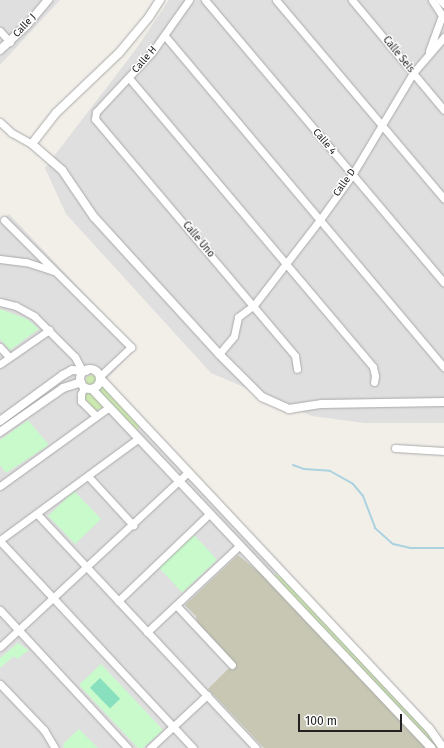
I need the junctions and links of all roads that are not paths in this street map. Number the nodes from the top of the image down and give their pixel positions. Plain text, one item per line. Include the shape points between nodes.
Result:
1 (160, 0) edge
2 (189, 0) edge
3 (205, 0) edge
4 (276, 0) edge
5 (352, 0) edge
6 (432, 0) edge
7 (440, 0) edge
8 (47, 1) edge
9 (444, 4) edge
10 (443, 16) edge
11 (0, 31) edge
12 (165, 36) junction
13 (444, 38) edge
14 (10, 42) junction
15 (0, 50) edge
16 (427, 55) junction
17 (413, 73) junction
18 (129, 78) junction
19 (444, 110) edge
20 (94, 115) joint
21 (0, 122) edge
22 (382, 125) junction
23 (32, 144) junction
24 (352, 175) junction
25 (444, 199) edge
26 (4, 220) dead end
27 (318, 221) junction
28 (0, 259) edge
29 (285, 265) junction
30 (56, 272) junction
31 (444, 283) edge
32 (0, 302) edge
33 (254, 305) junction
34 (48, 330) junction
35 (0, 347) edge
36 (219, 354) junction
37 (9, 357) junction
38 (0, 364) edge
39 (444, 367) edge
40 (297, 369) dead end
41 (84, 371) junction
42 (100, 377) junction
43 (374, 382) dead end
44 (86, 386) junction
45 (444, 402) edge
46 (109, 407) junction
47 (96, 416) junction
48 (0, 421) edge
49 (0, 432) edge
50 (139, 438) junction
51 (395, 448) dead end
52 (444, 451) edge
53 (188, 472) junction
54 (88, 476) junction
55 (179, 481) junction
56 (0, 486) edge
57 (210, 513) junction
58 (37, 514) junction
59 (133, 524) junction
60 (0, 541) edge
61 (240, 545) junction
62 (87, 568) junction
63 (53, 598) junction
64 (118, 601) junction
65 (176, 605) junction
66 (0, 610) edge
67 (19, 630) junction
68 (147, 632) junction
69 (0, 647) edge
70 (232, 665) dead end
71 (0, 684) edge
72 (207, 695) junction
73 (173, 726) junction
74 (55, 748) edge
75 (128, 748) edge
76 (150, 748) edge
77 (193, 748) edge
78 (256, 748) edge
79 (432, 748) edge
80 (443, 748) edge

1 - 23 street via 119,53 56,113
2 - 12 street, Calle H
3 - 24 street, Calle 4
4 - 22 street
5 - 17 street, Calle Seis
6 - 10 street
7 - 9 street
8 - 14 street, Calle J
10 - 16 street, Calle D
11 - 14 street
12 - 18 street, Calle H
12 - 27 street
13 - 16 street, Calle D
14 - 15 street, Calle J
16 - 17 street, Calle D
17 - 19 street, Calle Seis
17 - 22 street, Calle D
18 - 20 street, Calle H
18 - 29 street
20 - 33 street, Calle Uno
21 - 23 street via 12,133
22 - 24 street, Calle D
22 - 25 street
23 - 36 street via 62,170 94,217
24 - 27 street, Calle D
24 - 31 street, Calle 4
26 - 30 street
27 - 29 street, Calle D
27 - 39 street
28 - 30 street via 26,262
29 - 33 street, Calle D
29 - 43 street via 373,367 376,376
30 - 42 street via 130,347
32 - 34 street via 24,309
33 - 36 street, Calle D via 238,317 234,336
33 - 40 street, Calle Uno via 295,356
34 - 37 street
34 - 41 street via 75,357
35 - 37 street
36 - 45 street via 262,396 289,409 322,404
37 - 38 street
41 - 42 street via 95,370
41 - 44 street via 81,375
41 - 48 street via 72,370 63,375
42 - 44 street via 99,385
42 - 53 street
44 - 46 street
44 - 47 street via 80,394 82,401
44 - 49 street via 63,388
46 - 47 street
46 - 50 street
47 - 56 street
50 - 54 street
50 - 55 street
51 - 52 street
53 - 55 street
53 - 80 street via 429,728
54 - 58 street
54 - 59 street
55 - 57 street
55 - 59 street
57 - 61 street
57 - 64 street
58 - 60 street
58 - 62 street
59 - 62 street
60 - 63 street
61 - 65 street
61 - 79 street
62 - 63 street
62 - 64 street
63 - 67 street
63 - 73 street
64 - 68 street
65 - 68 street
65 - 70 street
66 - 67 street
67 - 69 street
67 - 75 street
68 - 72 street
71 - 74 street via 44,730
72 - 73 street
72 - 78 street
73 - 76 street
73 - 77 street

